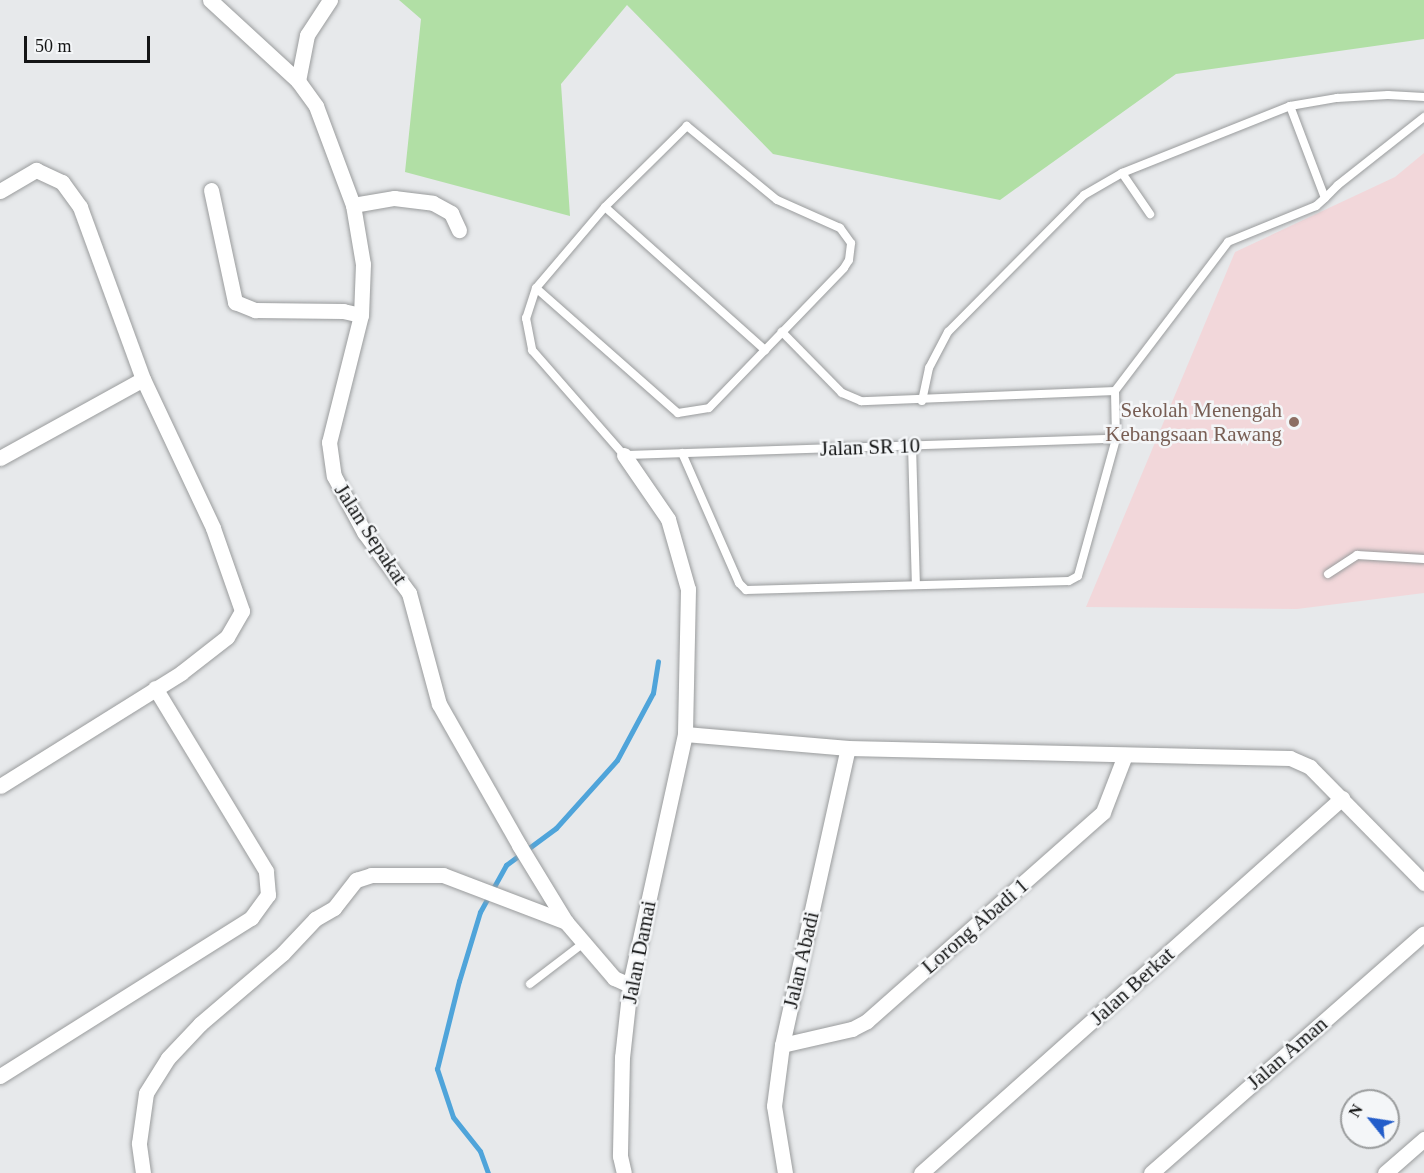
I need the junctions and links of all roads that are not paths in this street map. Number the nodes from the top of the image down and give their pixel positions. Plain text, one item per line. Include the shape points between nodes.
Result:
1 (210, 0) edge
2 (330, 0) edge
3 (298, 81) junction
4 (1424, 97) edge
5 (1290, 106) junction
6 (1424, 117) edge
7 (1122, 172) junction
8 (211, 190) dead end
9 (0, 191) edge
10 (1325, 198) junction
11 (353, 205) junction
12 (605, 207) junction
13 (1150, 214) dead end
14 (459, 230) dead end
15 (536, 288) junction
16 (361, 315) junction
17 (782, 332) junction
18 (765, 350) junction
19 (143, 379) junction
20 (1115, 391) junction
21 (922, 401) junction
22 (1116, 439) junction
23 (912, 446) junction
24 (682, 453) junction
25 (624, 455) junction
26 (0, 458) edge
27 (1424, 558) edge
28 (1328, 574) dead end
29 (916, 585) junction
30 (155, 688) junction
31 (685, 734) junction
32 (848, 748) junction
33 (1125, 755) junction
34 (0, 786) edge
35 (1342, 798) junction
36 (1424, 883) edge
37 (566, 922) junction
38 (1424, 933) edge
39 (585, 942) junction
40 (530, 984) dead end
41 (630, 985) junction
42 (782, 1046) junction
43 (0, 1076) edge
44 (1424, 1139) edge
45 (143, 1173) edge
46 (624, 1173) edge
47 (785, 1173) edge
48 (921, 1173) edge
49 (1151, 1173) edge
50 (1385, 1173) edge

1 - 3 street, Jalan Sepakat
2 - 3 street via 307,35
3 - 11 street, Jalan Sepakat via 316,106
4 - 5 lane via 1337,98
5 - 7 lane
5 - 10 lane
6 - 10 lane
7 - 13 lane
7 - 21 lane via 1084,195 948,332 929,368
8 - 16 street via 235,302 255,310 343,311
9 - 19 street via 36,170 62,182 80,207
10 - 20 lane via 1316,206 1228,242
11 - 14 street via 394,198 424,201 451,213
11 - 16 street, Jalan Sepakat via 363,264
12 - 15 lane
12 - 17 lane via 687,126 777,200 840,228 851,243 849,260
12 - 18 lane
15 - 18 lane via 678,413 709,408
15 - 25 lane via 526,318 532,350
16 - 37 street, Jalan Sepakat via 329,442 334,476 364,531 409,593 439,704
17 - 18 lane
17 - 21 lane via 851,399
19 - 26 street
19 - 30 street via 213,528 242,611 227,638
20 - 21 lane
20 - 22 lane
22 - 23 lane, Jalan SR 10
22 - 29 lane via 1080,571 1074,579
23 - 24 lane, Jalan SR 10
23 - 29 lane
24 - 25 lane, Jalan SR 10
24 - 29 lane via 738,583 746,590
25 - 31 street, Jalan Damai via 668,519 688,589
27 - 28 lane via 1357,555
30 - 34 street
30 - 43 street via 266,871 268,895 251,918
31 - 32 street
31 - 41 street, Jalan Damai
32 - 33 street
32 - 42 street, Jalan Abadi
33 - 35 street via 1290,758 1310,767
33 - 42 street, Lorong Abadi 1 via 1103,812 867,1021 852,1029
35 - 36 street
35 - 48 street, Jalan Berkat
37 - 39 street, Jalan Sepakat
37 - 45 street via 443,876 371,875 356,880 334,908 315,919 168,1058 146,1093 139,1143
38 - 49 street, Jalan Aman
39 - 40 lane
39 - 41 street, Jalan Sepakat via 614,978
41 - 46 street, Jalan Damai via 622,1057 620,1156
42 - 47 street, Jalan Abadi via 774,1106
44 - 50 street

